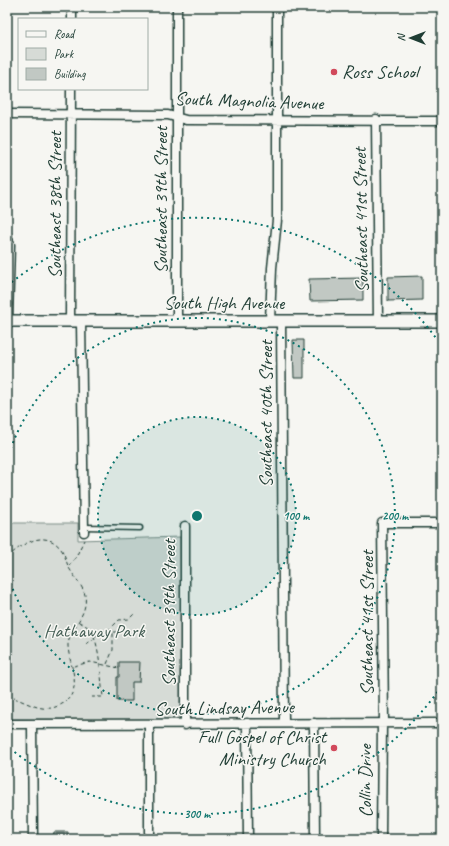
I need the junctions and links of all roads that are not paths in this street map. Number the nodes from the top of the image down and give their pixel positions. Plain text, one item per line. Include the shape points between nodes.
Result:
1 (72, 7) edge
2 (177, 7) edge
3 (277, 7) edge
4 (72, 18) edge
5 (71, 90) edge
6 (7, 114) edge
7 (71, 114) junction
8 (177, 117) junction
9 (277, 120) junction
10 (376, 120) junction
11 (442, 121) edge
12 (7, 236) edge
13 (8, 321) edge
14 (176, 321) junction
15 (276, 321) junction
16 (378, 321) junction
17 (442, 321) edge
18 (76, 322) junction
19 (442, 523) edge
20 (185, 526) dead end
21 (140, 528) dead end
22 (84, 530) joint
23 (284, 722) junction
24 (247, 723) junction
25 (314, 723) junction
26 (383, 723) junction
27 (442, 723) edge
28 (7, 724) edge
29 (32, 724) junction
30 (149, 725) junction
31 (185, 725) junction
32 (33, 839) edge
33 (149, 839) edge
34 (248, 839) edge
35 (315, 839) edge
36 (381, 839) edge

1 - 4 street
2 - 8 street, Southeast 39th Street
3 - 9 street, Southeast 40th Street
5 - 7 street, Southeast 38th Street
6 - 7 street, South Magnolia Avenue
7 - 8 street, South Magnolia Avenue
7 - 18 street, Southeast 38th Street
8 - 9 street, South Magnolia Avenue via 186,120
8 - 14 street, Southeast 39th Street
9 - 10 street, South Magnolia Avenue
9 - 15 street, Southeast 40th Street via 277,220 272,268
10 - 11 street, South Magnolia Avenue
10 - 16 street, Southeast 41st Street
12 - 13 street via 10,245
13 - 18 street, South High Avenue
14 - 15 street, South High Avenue
14 - 18 street, South High Avenue
15 - 16 street, South High Avenue
15 - 23 street, Southeast 40th Street
16 - 17 street, South High Avenue
18 - 22 street, Southeast 38th Street
19 - 26 street, Southeast 41st Street via 382,523
20 - 31 street, Southeast 39th Street
21 - 22 lane
23 - 24 street, South Lindsay Avenue
23 - 25 street, South Lindsay Avenue
24 - 31 street, South Lindsay Avenue
24 - 34 street
25 - 26 street, South Lindsay Avenue
25 - 35 street
26 - 27 street, South Lindsay Avenue
26 - 36 street, Collin Drive
28 - 29 street, South Lindsay Avenue
29 - 30 street, South Lindsay Avenue
29 - 32 street
30 - 31 street, South Lindsay Avenue
30 - 33 street

